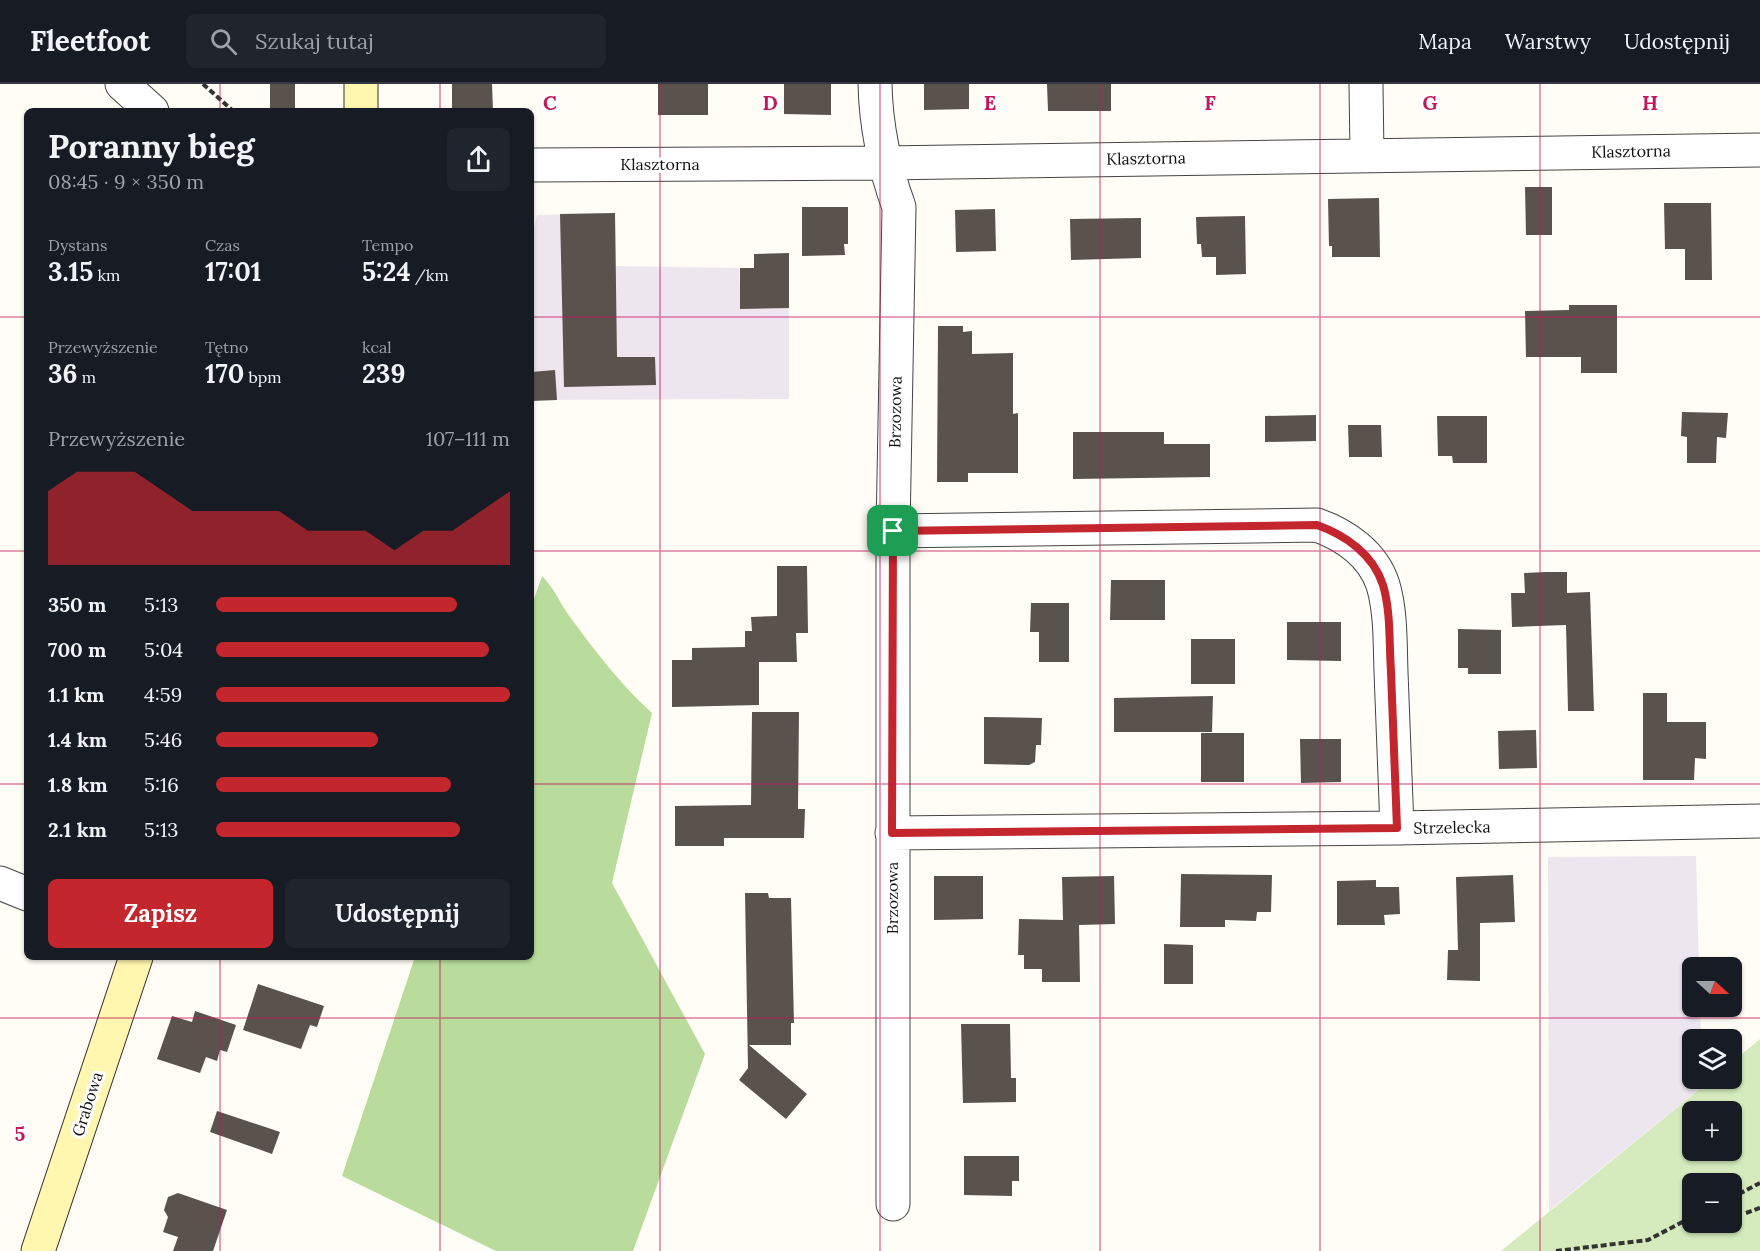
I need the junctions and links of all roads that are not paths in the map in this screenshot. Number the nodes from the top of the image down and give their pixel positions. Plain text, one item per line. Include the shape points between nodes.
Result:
1 (122, 84) edge
2 (361, 84) edge
3 (875, 84) edge
4 (1366, 84) edge
5 (149, 108) edge
6 (361, 108) edge
7 (1760, 150) edge
8 (1367, 154) junction
9 (884, 163) junction
10 (534, 165) edge
11 (893, 531) junction
12 (1760, 821) edge
13 (1397, 828) junction
14 (892, 833) junction
15 (0, 883) edge
16 (24, 893) edge
17 (135, 960) edge
18 (893, 1204) dead end
19 (38, 1251) edge

1 - 5 street
2 - 6 street
3 - 9 street, Brzozowa
4 - 8 street
7 - 8 street, Klasztorna
8 - 9 street, Klasztorna
9 - 10 street, Klasztorna
9 - 11 street, Brzozowa via 899,207
11 - 13 street via 1317,525 1336,531 1371,562 1383,584 1389,621
11 - 14 street, Brzozowa
12 - 13 street, Strzelecka
13 - 14 street, Strzelecka
14 - 18 street, Brzozowa
15 - 16 street
17 - 19 street, Grabowa

